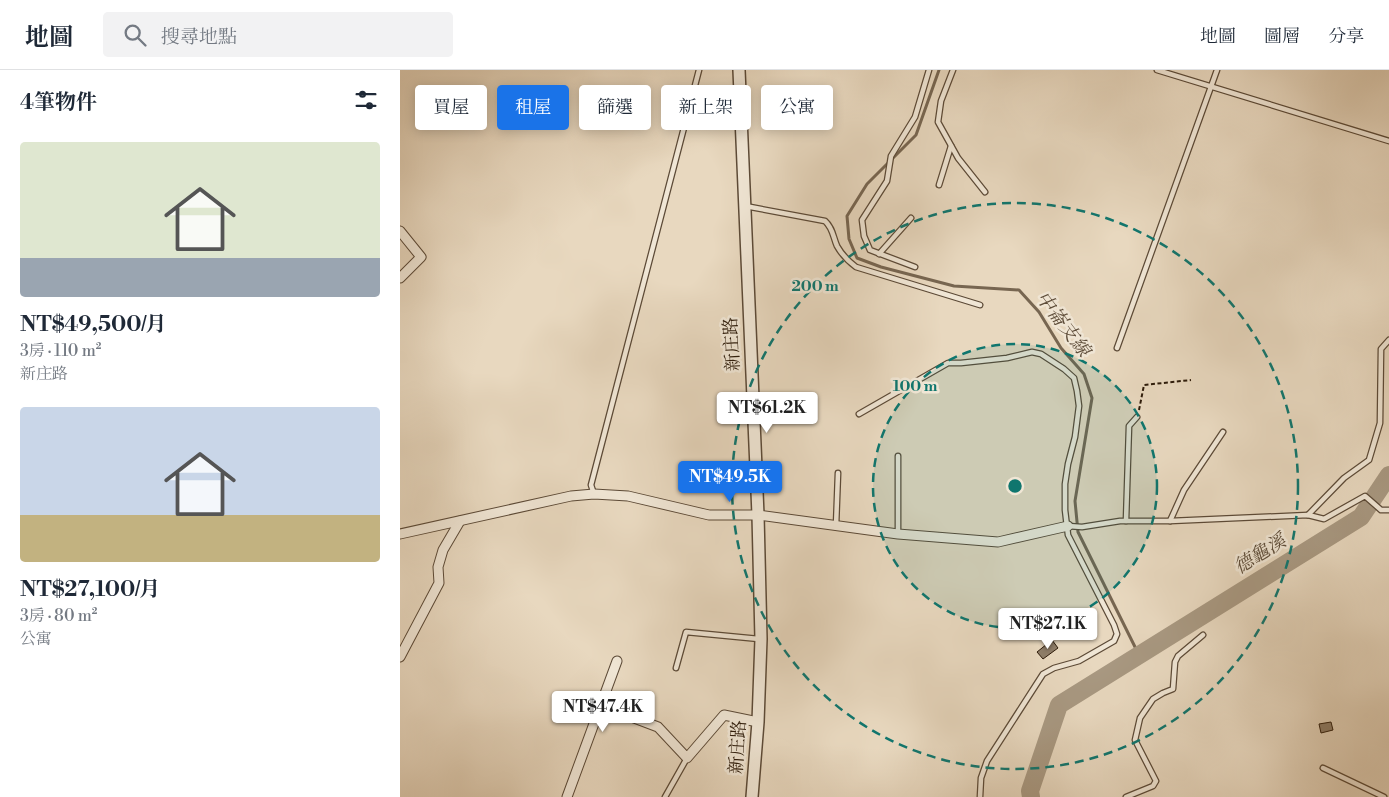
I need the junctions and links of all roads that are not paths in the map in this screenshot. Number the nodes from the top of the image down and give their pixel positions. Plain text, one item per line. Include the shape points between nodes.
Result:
1 (699, 70) edge
2 (739, 70) edge
3 (929, 70) edge
4 (953, 70) edge
5 (1157, 70) edge
6 (1217, 70) edge
7 (1211, 87) junction
8 (1389, 141) edge
9 (952, 146) junction
10 (939, 185) dead end
11 (985, 192) dead end
12 (744, 206) junction
13 (912, 218) dead end
14 (400, 231) edge
15 (879, 254) junction
16 (915, 267) dead end
17 (400, 278) edge
18 (980, 304) dead end
19 (1389, 340) edge
20 (1117, 348) dead end
21 (859, 414) dead end
22 (1137, 417) road end
23 (1223, 432) dead end
24 (898, 456) dead end
25 (838, 474) dead end
26 (594, 494) junction
27 (1389, 510) edge
28 (758, 515) junction
29 (1308, 515) junction
30 (460, 521) junction
31 (1126, 521) junction
32 (1170, 521) junction
33 (836, 526) junction
34 (1068, 526) junction
35 (400, 534) edge
36 (898, 534) junction
37 (1203, 635) dead end
38 (761, 639) junction
39 (400, 657) edge
40 (617, 661) dead end
41 (676, 668) dead end
42 (600, 705) junction
43 (758, 722) junction
44 (687, 758) junction
45 (1323, 768) dead end
46 (566, 797) edge
47 (665, 797) edge
48 (752, 797) edge
49 (980, 797) edge
50 (1126, 797) edge
51 (1384, 797) edge

1 - 26 lane via 591,485
2 - 12 street, 新庄路
3 - 15 lane via 915,117 891,156 887,181 862,220 870,250
4 - 9 lane via 941,101 938,122
5 - 7 lane
6 - 7 lane
7 - 8 lane
7 - 20 lane
9 - 10 lane
9 - 11 lane
12 - 18 lane via 825,221 840,252 856,267
12 - 28 street, 新庄路
13 - 15 lane
14 - 17 street via 421,256
15 - 16 lane
19 - 29 lane via 1381,349 1380,423 1369,460 1344,478
21 - 34 lane via 948,363 1007,358 1032,352 1041,354 1074,378 1078,390 1075,437 1065,484
22 - 31 lane via 1129,426
23 - 32 lane via 1184,490
24 - 36 lane
25 - 33 lane
26 - 28 street via 628,496 709,515
26 - 30 street
27 - 29 lane via 1381,510 1365,496 1324,519
28 - 33 street
28 - 38 street, 新庄路
29 - 32 lane
30 - 35 street
30 - 39 street via 443,550 438,567 439,583
31 - 32 lane
31 - 34 lane
33 - 36 street
34 - 36 street via 998,542
34 - 49 lane via 1068,535 1117,634 1114,641 1079,661 1042,674 987,761 980,778
37 - 50 lane via 1174,662 1173,689 1153,699 1140,718 1136,740 1156,781 1153,786
38 - 41 lane via 686,632
38 - 43 street, 新庄路
40 - 42 street
42 - 44 street via 658,726
42 - 46 street
43 - 44 street via 724,715
43 - 48 street, 新庄路
44 - 47 lane
45 - 51 lane

